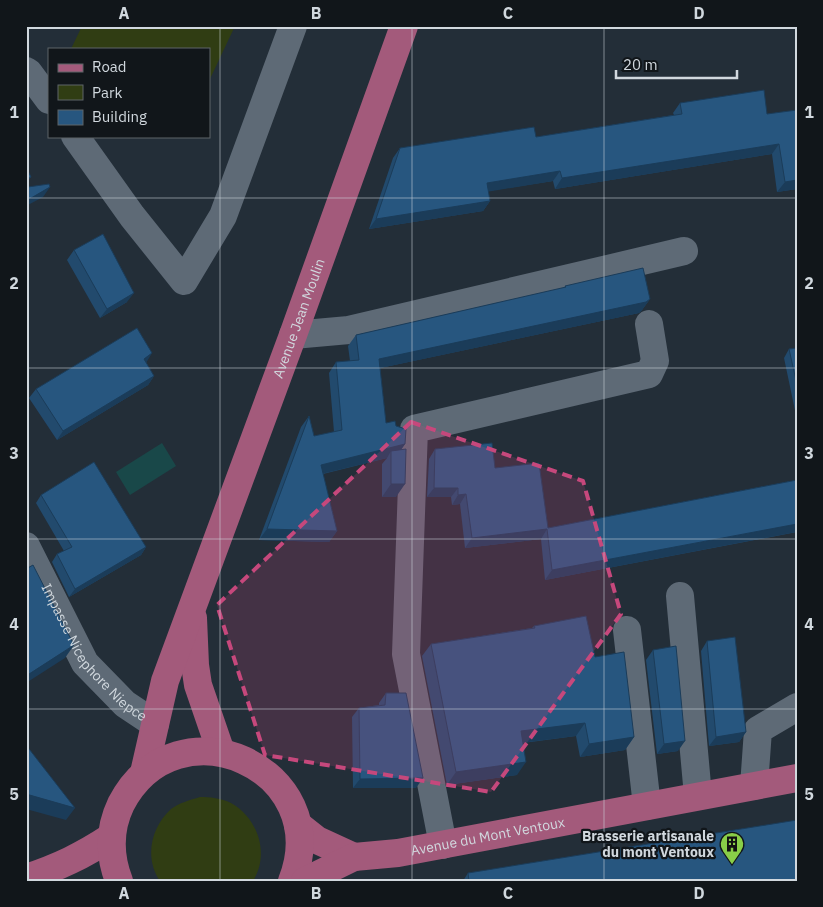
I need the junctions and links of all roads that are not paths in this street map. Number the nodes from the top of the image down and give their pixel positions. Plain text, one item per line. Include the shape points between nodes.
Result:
1 (293, 26) edge
2 (404, 26) edge
3 (26, 72) edge
4 (48, 99) edge
5 (76, 138) edge
6 (684, 250) dead end
7 (649, 324) dead end
8 (293, 335) junction
9 (26, 546) edge
10 (680, 596) dead end
11 (192, 609) junction
12 (627, 630) dead end
13 (797, 706) edge
14 (155, 724) junction
15 (221, 752) junction
16 (144, 773) junction
17 (797, 778) edge
18 (754, 786) junction
19 (698, 796) junction
20 (647, 806) junction
21 (298, 825) junction
22 (111, 837) junction
23 (443, 845) junction
24 (354, 857) junction
25 (26, 878) edge
26 (119, 881) edge
27 (292, 881) edge
28 (305, 881) edge

1 - 5 lane via 224,216 184,282
2 - 8 main road, Avenue Jean Moulin
3 - 4 lane
6 - 8 lane via 348,330
7 - 23 lane via 655,361 649,374 414,429 406,654
8 - 11 main road, Avenue Jean Moulin
9 - 14 lane, Impasse Nicephore Niepce via 85,662 125,704
10 - 19 lane
11 - 14 main road, Avenue Jean Moulin via 165,681
11 - 15 main road via 198,685
12 - 20 lane
13 - 18 lane via 758,730
14 - 16 main road, Avenue Jean Moulin
15 - 16 main road via 194,751 167,759
15 - 21 main road via 242,758 262,769 278,785
16 - 22 main road via 128,791 117,812
17 - 18 main road, Avenue du Mont Ventoux
18 - 19 main road, Avenue du Mont Ventoux
19 - 20 main road, Avenue du Mont Ventoux
20 - 23 main road, Avenue du Mont Ventoux
21 - 24 main road, Avenue du Mont Ventoux via 316,840
21 - 27 main road via 300,847
22 - 25 main road via 58,868
22 - 26 main road via 113,865
23 - 24 main road, Avenue du Mont Ventoux
24 - 28 main road, Avenue du Mont Ventoux

